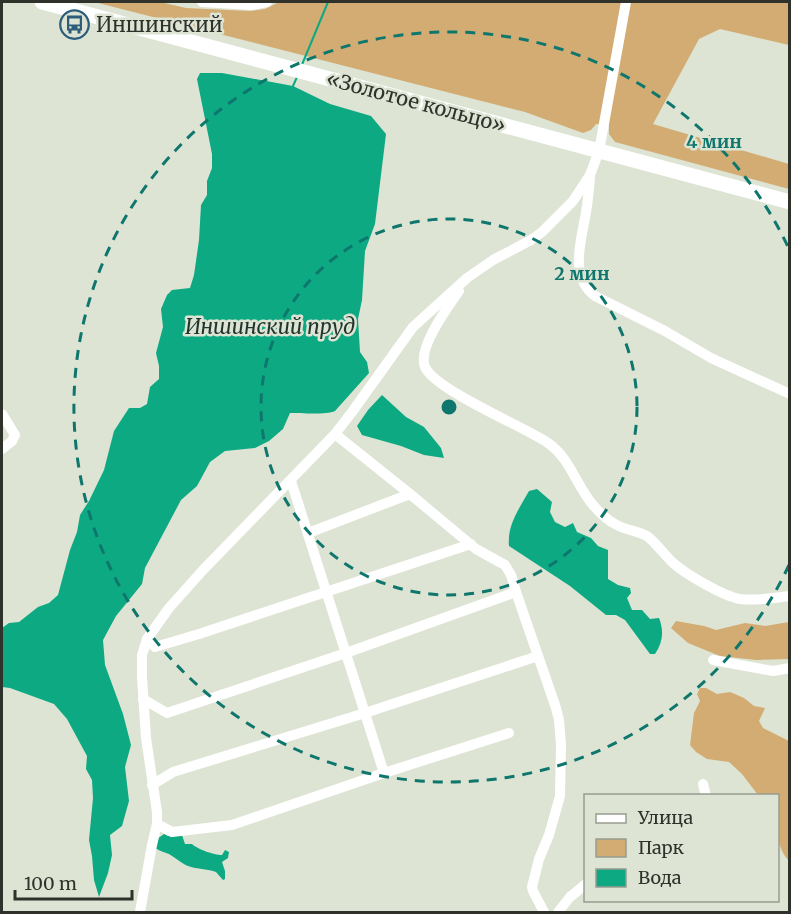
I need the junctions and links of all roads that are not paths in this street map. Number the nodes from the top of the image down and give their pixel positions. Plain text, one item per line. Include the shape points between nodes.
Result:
1 (42, 2) edge
2 (202, 2) edge
3 (267, 2) edge
4 (626, 2) edge
5 (598, 151) junction
6 (590, 175) junction
7 (789, 202) edge
8 (467, 278) junction
9 (789, 393) edge
10 (2, 414) edge
11 (335, 434) junction
12 (2, 449) edge
13 (291, 480) junction
14 (410, 494) junction
15 (308, 533) junction
16 (471, 544) junction
17 (327, 592) junction
18 (516, 592) junction
19 (789, 596) edge
20 (147, 639) junction
21 (346, 653) junction
22 (538, 656) junction
23 (713, 660) dead end
24 (789, 668) edge
25 (143, 699) junction
26 (365, 713) junction
27 (509, 734) dead end
28 (384, 773) junction
29 (702, 784) dead end
30 (152, 785) junction
31 (706, 794) edge
32 (157, 824) junction
33 (584, 885) edge
34 (140, 912) edge
35 (544, 912) edge
36 (558, 912) edge

1 - 5 highway, «Золотое кольцо»
2 - 3 street
4 - 5 street
5 - 6 street
5 - 7 highway, «Золотое кольцо»
6 - 8 street via 573,201 542,232
6 - 9 street via 579,260 587,289 711,358
8 - 11 street via 413,327
8 - 19 street via 426,346 423,362 430,375 474,404 548,443 562,456 599,512 616,525 646,536 674,564 706,584 742,599
10 - 12 street via 15,435
11 - 13 street
11 - 14 street
13 - 15 street
13 - 20 street via 203,570
14 - 15 street
14 - 16 street
15 - 17 street
16 - 17 street
16 - 18 street via 505,565
17 - 20 street via 155,647
17 - 21 street
18 - 21 street
18 - 22 street
20 - 25 street via 142,655
21 - 25 street via 167,713
21 - 26 street
22 - 26 street
22 - 35 street via 556,708 561,745 560,796 532,887
23 - 24 street via 773,671
25 - 30 street
26 - 28 street
26 - 30 street via 173,772
27 - 28 street
28 - 32 street via 232,825 172,832
29 - 31 street
30 - 32 street
32 - 34 street
33 - 36 street

